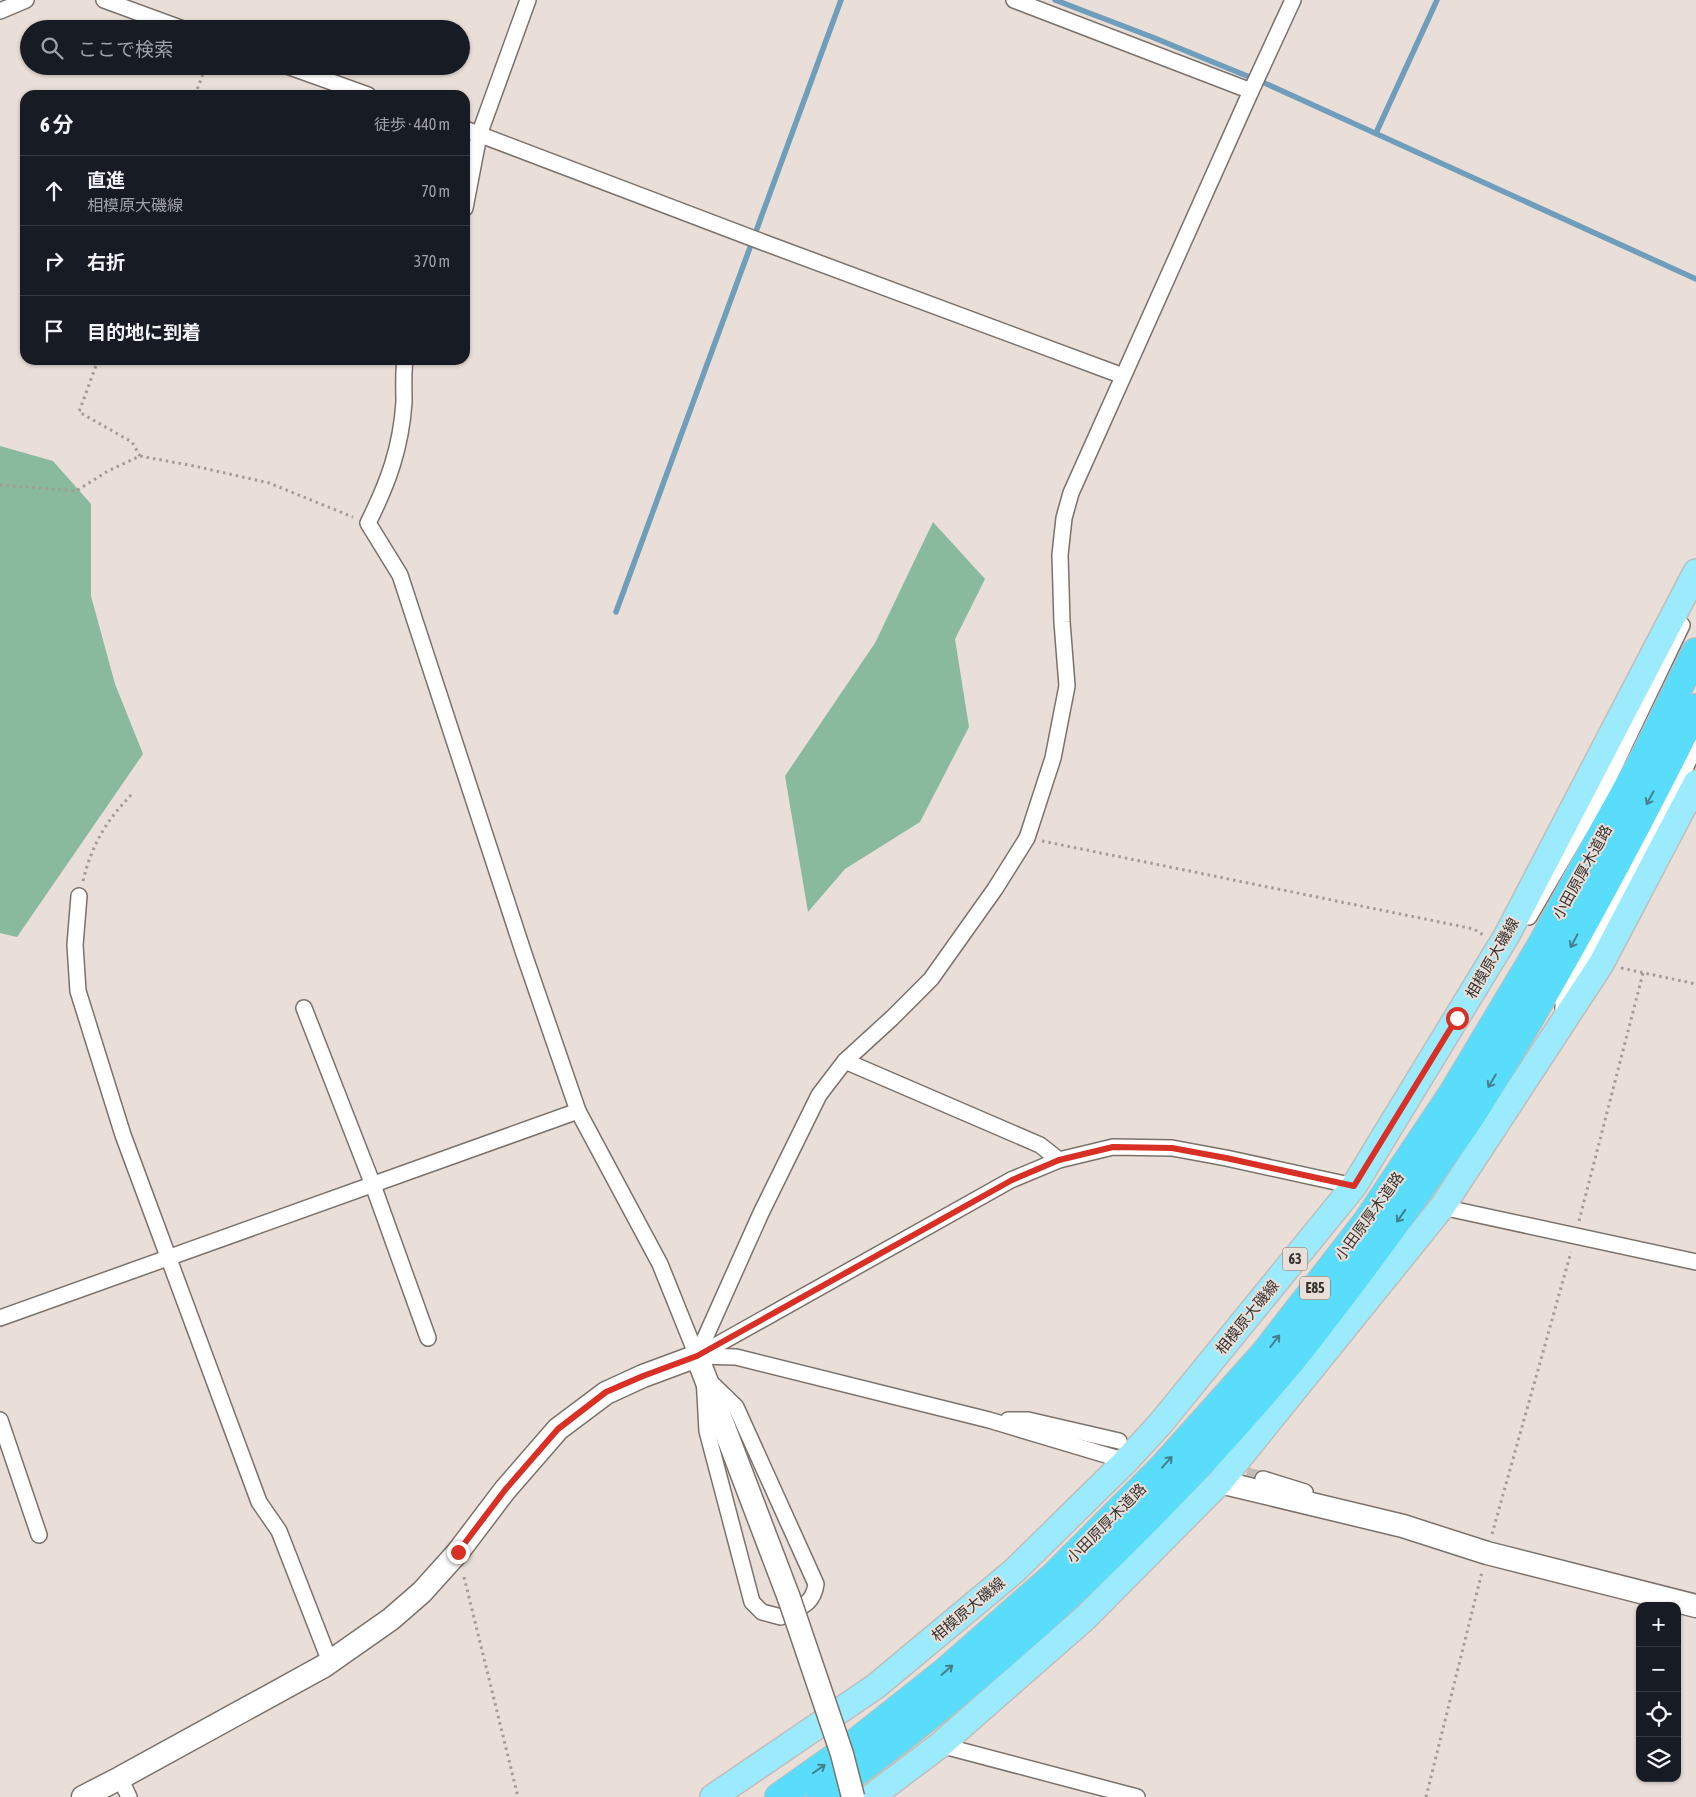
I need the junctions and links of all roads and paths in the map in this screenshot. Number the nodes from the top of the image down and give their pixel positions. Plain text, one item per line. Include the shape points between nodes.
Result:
1 (26, 0) edge
2 (104, 0) edge
3 (528, 0) edge
4 (1014, 0) edge
5 (1293, 0) edge
6 (0, 12) edge
7 (158, 20) edge
8 (203, 75) edge
9 (312, 75) edge
10 (197, 90) edge
11 (354, 90) edge
12 (1251, 91) junction
13 (472, 132) edge
14 (470, 154) edge
15 (96, 365) edge
16 (405, 365) edge
17 (1123, 376) junction
18 (140, 456) junction
19 (0, 485) edge
20 (368, 523) junction
21 (1696, 572) edge
22 (1696, 584) edge
23 (1696, 652) edge
24 (1696, 708) edge
25 (1696, 746) edge
26 (1696, 783) edge
27 (132, 794) dead end
28 (1027, 838) junction
29 (80, 896) joint
30 (1500, 946) junction
31 (1601, 964) junction
32 (1643, 972) junction
33 (1696, 984) edge
34 (304, 1008) dead end
35 (1457, 1018) junction
36 (1561, 1024) junction
37 (845, 1060) junction
38 (578, 1111) junction
39 (1059, 1160) junction
40 (373, 1185) junction
41 (1354, 1186) junction
42 (1442, 1208) junction
43 (1577, 1230) dead end
44 (1572, 1249) dead end
45 (169, 1258) junction
46 (1696, 1262) edge
47 (0, 1318) edge
48 (428, 1338) dead end
49 (700, 1366) junction
50 (0, 1420) edge
51 (989, 1420) junction
52 (1123, 1451) junction
53 (1263, 1479) tunnel mouth
54 (1220, 1482) junction
55 (1403, 1526) junction
56 (39, 1535) dead end
57 (458, 1552) junction
58 (1487, 1553) junction
59 (1696, 1606) edge
60 (330, 1662) junction
61 (940, 1744) junction
62 (125, 1788) edge
63 (83, 1797) edge
64 (518, 1797) edge
65 (713, 1797) edge
66 (779, 1797) edge
67 (821, 1797) edge
68 (853, 1797) edge
69 (871, 1797) edge
70 (1137, 1797) edge
71 (1426, 1797) edge

1 - 6 street
2 - 7 street
3 - 13 street
4 - 12 street
5 - 12 street
8 - 10 path
9 - 11 street
12 - 17 street
13 - 14 street
13 - 17 street
15 - 18 path via 79,412 132,442
16 - 20 street via 404,404 396,459
17 - 28 street via 1071,493 1064,518 1060,555 1067,686 1053,758
18 - 19 path via 108,470 76,491
18 - 20 path via 269,483
20 - 38 street via 400,575
21 - 30 main road, 相模原大磯線 / 63
22 - 35 street via 1688,611 1604,788 1480,1002
66 -> 23 highway, 小田原厚木道路 / E85 via 854,1744 945,1672 1053,1577 1163,1467 1266,1353 1366,1223 1454,1093 1541,946 1643,760
24 -> 67 highway, 小田原厚木道路 / E85 via 1564,961 1475,1109 1388,1236 1286,1367 1188,1478 1071,1595 960,1692
25 - 36 street via 1564,1000
26 - 31 main road
27 - 29 path via 97,838
28 - 30 path via 1474,929
28 - 37 street via 931,979
29 - 45 street via 76,945 78,991 123,1135
30 - 35 main road, 相模原大磯線 / 63
31 - 32 path
31 - 36 main road
32 - 33 path
32 - 43 path
34 - 40 street
35 - 41 main road, 相模原大磯線 / 63
36 - 42 main road
37 - 39 street via 1040,1145
37 - 49 street via 819,1095 760,1213
38 - 40 street
38 - 49 street via 660,1264
39 - 41 street via 1113,1147 1172,1148
39 - 49 street via 1012,1180
40 - 45 street
40 - 48 street
41 - 52 main road, 相模原大磯線 / 63 via 1160,1424
42 - 46 street
42 - 54 main road
44 - 58 path
45 - 47 street
45 - 60 street via 259,1502 279,1531
49 - 49 street via 736,1407 816,1584 814,1595 808,1602 781,1617 762,1612 752,1602 708,1431
49 - 51 street via 736,1357
49 - 57 street via 643,1376 606,1392 558,1429 505,1490
49 - 68 street, bridge via 789,1598 842,1754
50 - 56 street
51 - 52 street
51 - 52 street via 1028,1420
52 - 65 main road, 相模原大磯線 / 63 via 1014,1571 876,1686
53 - 55 street
54 - 55 street
54 - 61 main road via 1085,1618
55 - 58 street
57 - 60 street via 422,1592
57 - 64 path
58 - 59 street
58 - 71 path
60 - 62 street
61 - 69 main road
61 - 70 street
62 - 63 street

